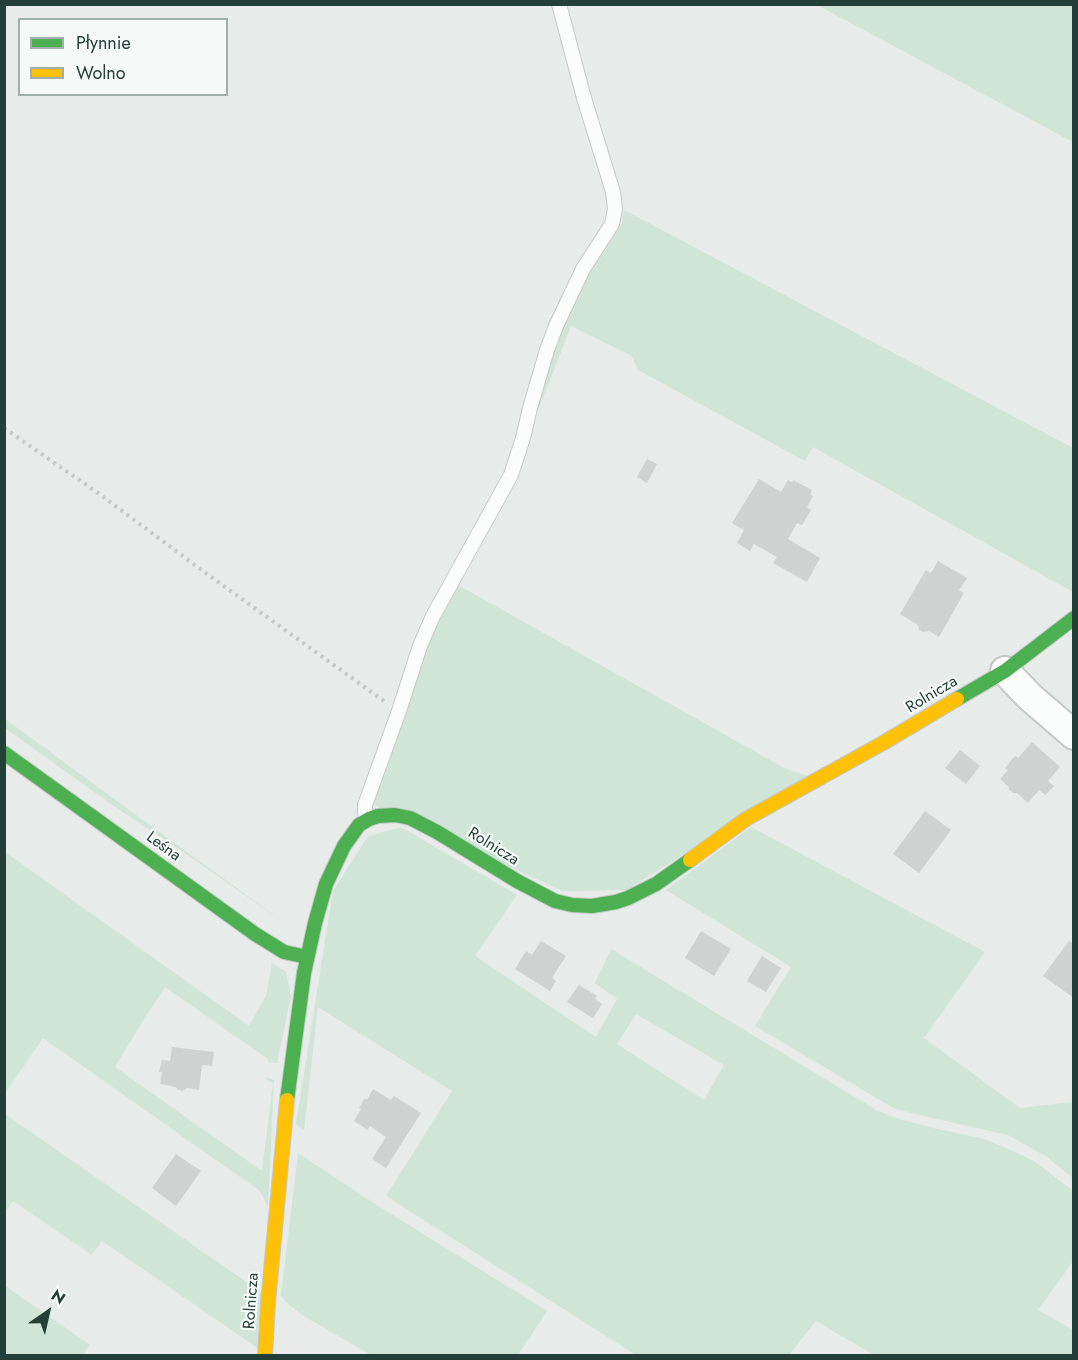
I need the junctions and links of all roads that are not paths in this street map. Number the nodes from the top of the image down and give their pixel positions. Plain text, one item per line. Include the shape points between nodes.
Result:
1 (559, 4) edge
2 (1074, 618) edge
3 (1005, 671) junction
4 (1074, 735) edge
5 (4, 753) edge
6 (369, 819) junction
7 (307, 957) junction
8 (265, 1356) edge

1 - 6 lane via 613,192 612,224 583,269 556,326 510,475 420,646 365,805
2 - 3 street, Rolnicza
3 - 4 street
3 - 6 street, Rolnicza via 746,819 656,884 616,902 592,906 555,901 410,818 394,815
5 - 7 street, Leśna via 272,946
6 - 7 street, Rolnicza via 359,825 344,846 326,884
7 - 8 street, Rolnicza via 289,1082

